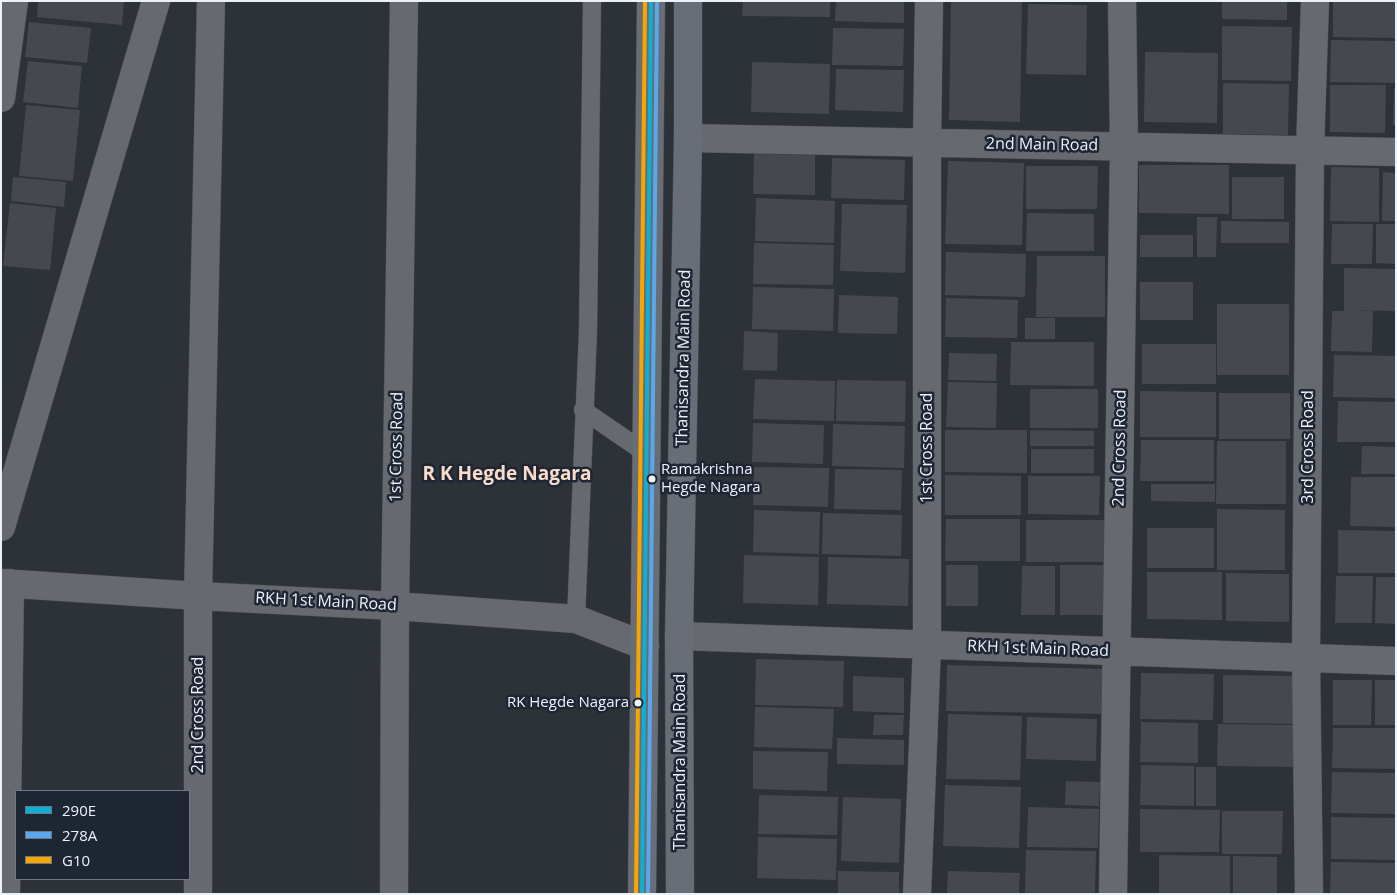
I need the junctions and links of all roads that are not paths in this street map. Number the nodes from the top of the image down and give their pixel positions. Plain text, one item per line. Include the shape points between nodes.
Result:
1 (14, 1) edge
2 (156, 1) edge
3 (211, 1) edge
4 (404, 1) edge
5 (592, 1) edge
6 (650, 1) edge
7 (688, 1) edge
8 (928, 1) edge
9 (1122, 1) edge
10 (1315, 1) edge
11 (1, 98) edge
12 (688, 138) junction
13 (927, 143) junction
14 (1124, 146) junction
15 (1310, 150) junction
16 (1396, 152) edge
17 (583, 410) junction
18 (647, 454) junction
19 (1, 527) edge
20 (6, 583) edge
21 (198, 596) junction
22 (646, 600) junction
23 (680, 601) junction
24 (395, 606) junction
25 (576, 619) junction
26 (679, 636) junction
27 (927, 645) junction
28 (645, 646) junction
29 (1117, 652) junction
30 (1306, 658) junction
31 (1396, 661) edge
32 (645, 694) junction
33 (680, 695) junction
34 (6, 894) edge
35 (198, 894) edge
36 (394, 894) edge
37 (642, 894) edge
38 (680, 894) edge
39 (917, 894) edge
40 (1113, 894) edge
41 (1308, 894) edge

1 - 11 street
2 - 19 street
3 - 21 street, 2nd Cross Road
4 - 24 street, 1st Cross Road
5 - 17 lane via 588,331
6 - 18 main road
7 - 12 main road, Thanisandra Main Road
8 - 13 street, 1st Cross Road
9 - 14 street, 2nd Cross Road
10 - 15 street, 3rd Cross Road
12 - 13 street, 2nd Main Road
12 - 23 main road, Thanisandra Main Road
13 - 14 street, 2nd Main Road
13 - 27 street, 1st Cross Road
14 - 15 street, 2nd Main Road
14 - 29 street, 2nd Cross Road
15 - 16 street, 2nd Main Road
15 - 30 street, 3rd Cross Road
17 - 18 lane
17 - 25 lane
18 - 22 main road
20 - 21 street, RKH 1st Main Road
20 - 34 street
21 - 24 street, RKH 1st Main Road
21 - 35 street, 2nd Cross Road
22 - 23 main road
22 - 28 main road
23 - 26 main road, Thanisandra Main Road
24 - 25 street, RKH 1st Main Road
24 - 36 street, 1st Cross Road
25 - 28 street, RKH 1st Main Road
26 - 27 street, RKH 1st Main Road
26 - 33 main road, Thanisandra Main Road
27 - 29 street, RKH 1st Main Road
27 - 39 street, 1st Cross Road
28 - 32 main road
29 - 30 street, RKH 1st Main Road
29 - 40 street, 2nd Cross Road
30 - 31 street, RKH 1st Main Road
30 - 41 street, 3rd Cross Road
32 - 33 main road
32 - 37 main road
33 - 38 main road, Thanisandra Main Road

